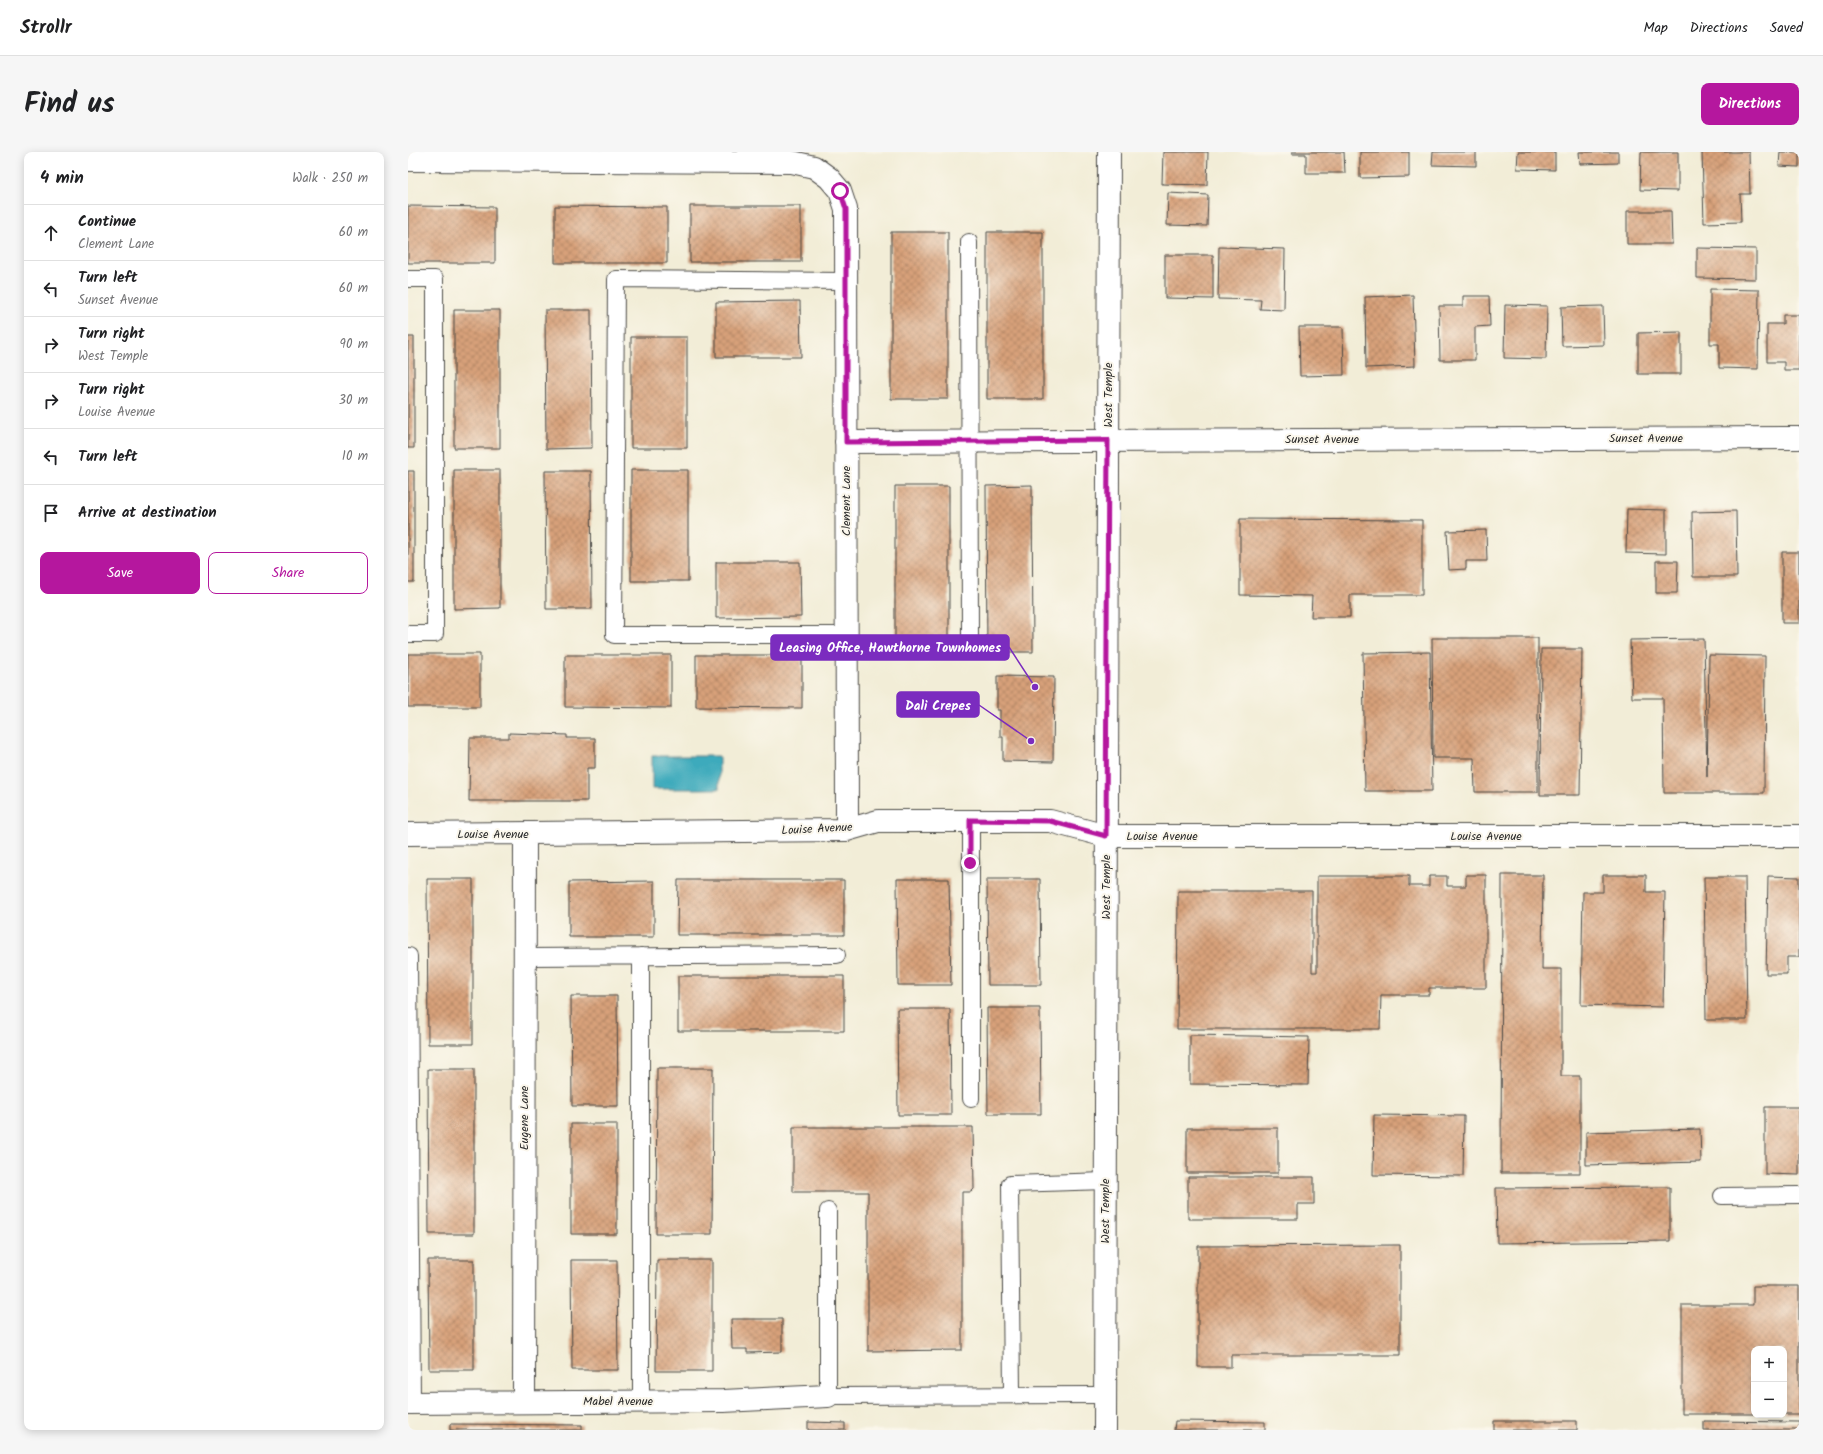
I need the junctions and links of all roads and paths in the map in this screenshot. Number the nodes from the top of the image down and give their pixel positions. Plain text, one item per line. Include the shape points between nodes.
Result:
1 (1108, 152) edge
2 (408, 160) edge
3 (969, 242) dead end
4 (408, 279) edge
5 (846, 281) junction
6 (1799, 438) edge
7 (1108, 440) junction
8 (970, 441) junction
9 (846, 442) junction
10 (408, 634) edge
11 (846, 635) junction
12 (970, 643) dead end
13 (970, 820) junction
14 (847, 830) junction
15 (408, 834) edge
16 (525, 834) junction
17 (1106, 836) junction
18 (1799, 836) edge
19 (837, 955) dead end
20 (408, 956) edge
21 (641, 956) junction
22 (525, 957) junction
23 (971, 1100) dead end
24 (409, 1142) edge
25 (1106, 1181) junction
26 (1799, 1195) edge
27 (1722, 1196) dead end
28 (828, 1212) dead end
29 (1012, 1394) junction
30 (1105, 1395) junction
31 (828, 1396) junction
32 (641, 1400) junction
33 (524, 1402) junction
34 (410, 1403) edge
35 (1105, 1430) edge

1 - 7 street, West Temple
2 - 5 street, Clement Lane via 792,162 814,167 829,178 840,191 846,209
3 - 8 lane
4 - 10 lane via 435,279 435,634
5 - 9 street, Clement Lane
5 - 11 lane via 616,279 614,635
6 - 7 street, Sunset Avenue
7 - 8 street, Sunset Avenue
7 - 17 street, West Temple
8 - 9 street, Sunset Avenue
8 - 12 lane
9 - 11 street, Clement Lane
11 - 14 street, Clement Lane
13 - 14 street, Louise Avenue via 878,821
13 - 17 street, Louise Avenue via 1050,821
13 - 23 lane
14 - 16 street, Louise Avenue
15 - 16 street, Louise Avenue
16 - 22 street, Eugene Lane
17 - 18 street, Louise Avenue
17 - 25 street, West Temple
19 - 21 lane
20 - 24 lane
21 - 22 lane
21 - 32 lane
22 - 33 street, Eugene Lane
24 - 34 lane
25 - 29 lane via 1010,1184
25 - 30 street, West Temple
26 - 27 lane
28 - 31 lane
29 - 30 lane
29 - 31 lane
30 - 35 street, West Temple
31 - 32 street, Mabel Avenue via 723,1401
32 - 33 street, Mabel Avenue
33 - 34 street, Mabel Avenue

